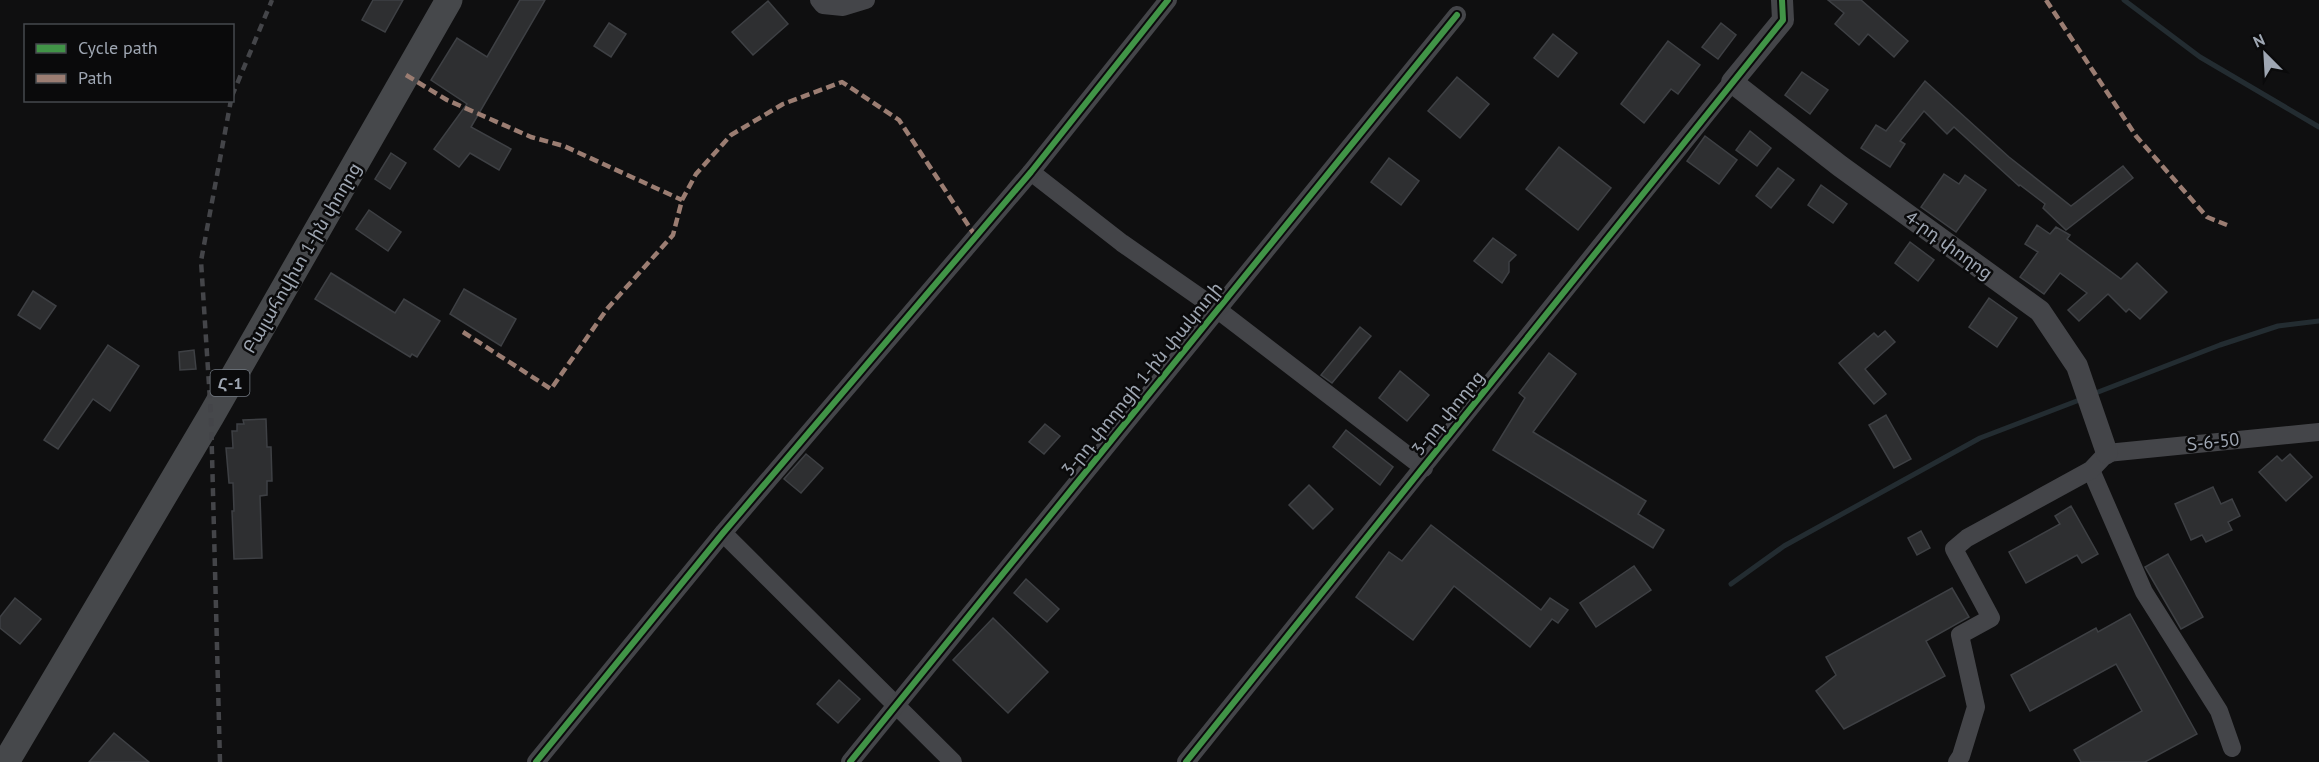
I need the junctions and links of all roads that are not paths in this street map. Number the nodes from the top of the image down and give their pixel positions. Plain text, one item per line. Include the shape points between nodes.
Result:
1 (449, 0) edge
2 (819, 0) edge
3 (866, 0) edge
4 (1168, 0) edge
5 (1782, 0) edge
6 (1457, 15) dead end
7 (1732, 82) junction
8 (1031, 172) junction
9 (1218, 310) junction
10 (2319, 432) edge
11 (2105, 447) junction
12 (1424, 468) junction
13 (2091, 470) junction
14 (723, 533) junction
15 (897, 706) junction
16 (2232, 748) dead end
17 (6, 762) edge
18 (536, 762) edge
19 (850, 762) edge
20 (953, 762) edge
21 (1186, 762) edge
22 (1957, 762) edge

1 - 17 main road, Բալահովիտ 1-ին փողոց / Հ-1 via 211,416
2 - 3 street via 823,5 843,7
4 - 8 street
5 - 7 street via 1783,20
6 - 9 street, 3-րդ փողոցի 1-ին փակուղի
7 - 11 street, 4-րդ փողոց via 2040,311 2077,366
7 - 12 street, 3-րդ փողոց
8 - 9 street via 1122,243
8 - 14 street
9 - 12 street
9 - 15 street, 3-րդ փողոցի 1-ին փակուղի
10 - 11 street, Տ-6-50 / Տ-6-50
11 - 13 street
12 - 21 street, 3-րդ փողոց
13 - 16 street via 2144,592 2219,711
13 - 22 street via 1967,538 1954,549 1991,618 1960,635 1976,707
14 - 15 street
14 - 18 street
15 - 19 street, 3-րդ փողոցի 1-ին փակուղի
15 - 20 street

